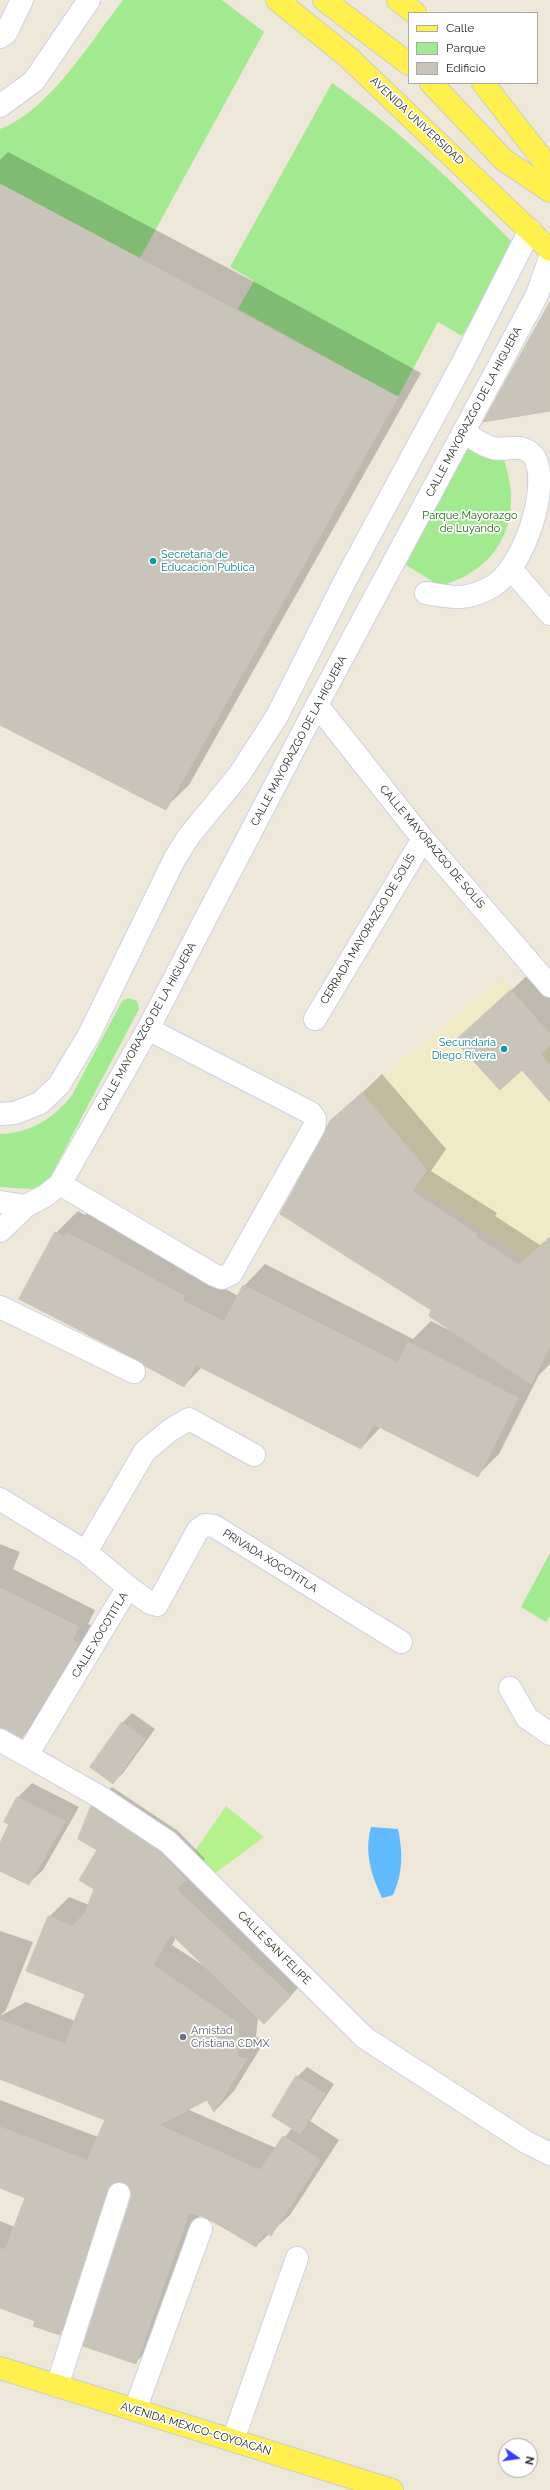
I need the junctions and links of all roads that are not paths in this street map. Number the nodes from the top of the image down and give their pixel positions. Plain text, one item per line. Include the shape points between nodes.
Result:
1 (22, 0) edge
2 (89, 0) edge
3 (277, 0) edge
4 (324, 0) edge
5 (398, 0) edge
6 (414, 12) edge
7 (0, 37) edge
8 (408, 63) edge
9 (432, 84) edge
10 (484, 84) edge
11 (0, 106) edge
12 (550, 169) edge
13 (550, 191) edge
14 (530, 230) junction
15 (550, 250) edge
16 (550, 258) edge
17 (464, 432) junction
18 (511, 569) junction
19 (426, 593) dead end
20 (550, 614) edge
21 (317, 705) junction
22 (422, 839) junction
23 (550, 986) edge
24 (315, 1019) dead end
25 (148, 1029) junction
26 (0, 1114) edge
27 (60, 1184) junction
28 (0, 1202) edge
29 (26, 1206) junction
30 (0, 1231) edge
31 (0, 1307) edge
32 (134, 1372) dead end
33 (254, 1455) dead end
34 (0, 1499) edge
35 (86, 1552) junction
36 (128, 1587) junction
37 (401, 1642) dead end
38 (510, 1688) dead end
39 (550, 1734) edge
40 (0, 1740) edge
41 (27, 1755) junction
42 (550, 2154) edge
43 (119, 2194) dead end
44 (201, 2229) dead end
45 (297, 2258) dead end
46 (0, 2368) edge
47 (57, 2386) junction
48 (135, 2410) junction
49 (233, 2440) junction
50 (392, 2490) edge

1 - 7 street via 6,33
2 - 11 street via 34,81
3 - 14 main road, AVENIDA UNIVERSIDAD via 348,57
4 - 8 main road
5 - 6 main road
9 - 13 main road via 504,160
10 - 12 main road
14 - 15 main road, AVENIDA UNIVERSIDAD
14 - 26 street via 462,364 347,577 277,716 239,775 189,836 175,858 85,1041 59,1085 50,1095 28,1109
16 - 17 street, CALLE MAYORAZGO DE LA HIGUERA via 537,295
17 - 18 street via 493,449 508,447 527,450 536,459 541,487 537,519
17 - 21 street, CALLE MAYORAZGO DE LA HIGUERA
18 - 19 street via 494,585 470,596 456,598
18 - 20 street
21 - 22 street, CALLE MAYORAZGO DE SOLÍS
21 - 25 street, CALLE MAYORAZGO DE LA HIGUERA
22 - 23 street, CALLE MAYORAZGO DE SOLÍS
22 - 24 street, CERRADA MAYORAZGO DE SOLÍS
25 - 27 street, CALLE MAYORAZGO DE LA HIGUERA
25 - 27 street via 311,1113 315,1119 314,1127 230,1274 222,1278
27 - 29 street, CALLE MAYORAZGO DE LA HIGUERA
28 - 29 street
29 - 30 street, CALLE MAYORAZGO DE LA HIGUERA
31 - 32 street
33 - 35 street via 189,1419 169,1431 145,1451
34 - 35 street, CALLE XOCOTITLA
35 - 36 street, CALLE XOCOTITLA
36 - 37 street, PRIVADA XOCOTITLA via 150,1603 157,1604 198,1530 206,1525 214,1526
36 - 41 street, CALLE XOCOTITLA
38 - 39 street via 527,1718
40 - 41 street, CALLE SAN FELIPE
41 - 42 street, CALLE SAN FELIPE via 100,1797 168,1842 365,2038 526,2142
43 - 47 street
44 - 48 street
45 - 49 street
46 - 47 main road, AVENIDA MÉXICO-COYOACÁN
47 - 48 main road, AVENIDA MÉXICO-COYOACÁN
48 - 49 main road, AVENIDA MÉXICO-COYOACÁN
49 - 50 main road, AVENIDA MÉXICO-COYOACÁN

